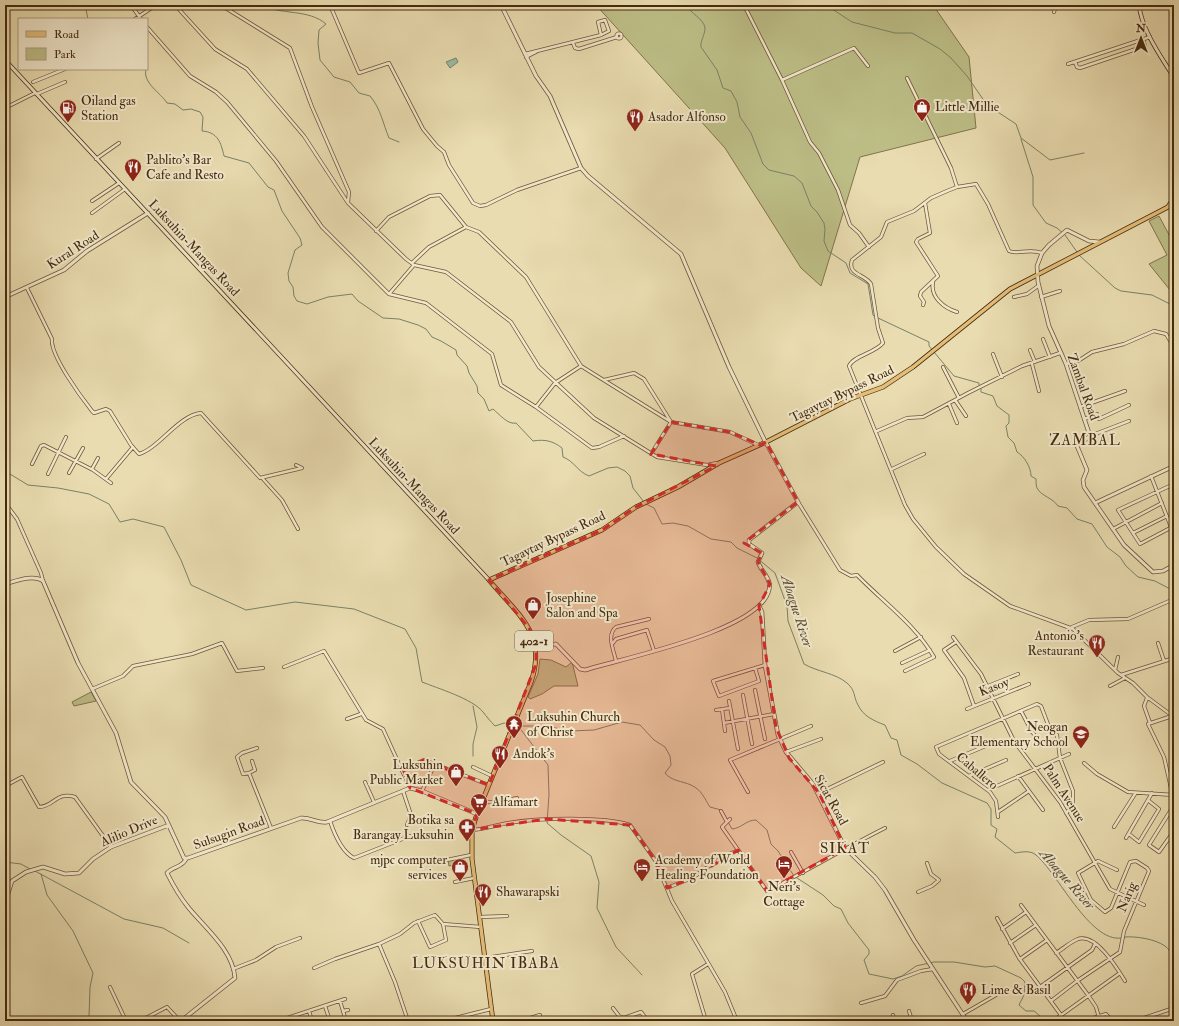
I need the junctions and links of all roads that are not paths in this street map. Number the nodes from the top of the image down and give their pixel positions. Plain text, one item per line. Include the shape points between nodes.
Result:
1 (131, 5) edge
2 (156, 5) edge
3 (175, 5) edge
4 (206, 5) edge
5 (330, 5) edge
6 (501, 5) edge
7 (744, 5) edge
8 (1067, 5) edge
9 (1139, 5) edge
10 (1056, 6) edge
11 (1054, 12) dead end
12 (140, 18) edge
13 (148, 28) edge
14 (605, 34) junction
15 (601, 35) junction
16 (617, 37) dead end
17 (1150, 37) junction
18 (607, 40) junction
19 (1143, 40) junction
20 (573, 43) junction
21 (1109, 51) junction
22 (526, 55) junction
23 (1111, 57) junction
24 (5, 60) edge
25 (1075, 62) junction
26 (1068, 64) dead end
27 (868, 66) dead end
28 (63, 70) edge
29 (907, 78) dead end
30 (1174, 78) edge
31 (782, 80) junction
32 (65, 82) dead end
33 (27, 85) junction
34 (36, 94) junction
35 (5, 108) edge
36 (119, 142) dead end
37 (96, 159) junction
38 (581, 168) junction
39 (119, 183) junction
40 (957, 186) junction
41 (1174, 187) edge
42 (125, 189) junction
43 (92, 201) dead end
44 (924, 202) junction
45 (1172, 202) edge
46 (348, 203) junction
47 (92, 213) dead end
48 (148, 213) junction
49 (466, 227) junction
50 (376, 231) junction
51 (1102, 241) junction
52 (869, 247) junction
53 (1042, 253) junction
54 (413, 264) junction
55 (1037, 275) junction
56 (933, 281) junction
57 (1038, 286) junction
58 (27, 288) junction
59 (1060, 291) dead end
60 (389, 294) junction
61 (5, 297) edge
62 (1014, 297) dead end
63 (1041, 297) junction
64 (923, 305) dead end
65 (956, 312) dead end
66 (1043, 339) dead end
67 (1174, 347) edge
68 (1030, 350) dead end
69 (1060, 353) junction
70 (993, 354) dead end
71 (1050, 357) junction
72 (1033, 363) junction
73 (1066, 364) junction
74 (581, 366) junction
75 (943, 367) dead end
76 (1002, 377) junction
77 (603, 380) junction
78 (555, 383) junction
79 (1125, 390) dead end
80 (1039, 391) dead end
81 (862, 395) junction
82 (959, 398) junction
83 (955, 400) junction
84 (949, 404) junction
85 (1129, 405) dead end
86 (536, 407) junction
87 (1080, 407) junction
88 (966, 416) dead end
89 (1084, 419) junction
90 (1129, 421) dead end
91 (671, 422) junction
92 (957, 423) dead end
93 (877, 431) junction
94 (624, 436) junction
95 (1090, 436) junction
96 (66, 437) dead end
97 (766, 442) junction
98 (759, 446) junction
99 (133, 447) junction
100 (83, 448) dead end
101 (58, 453) junction
102 (651, 454) junction
103 (924, 454) dead end
104 (98, 458) dead end
105 (75, 462) junction
106 (719, 463) junction
107 (32, 464) dead end
108 (296, 464) dead end
109 (1174, 466) edge
110 (92, 469) junction
111 (892, 469) junction
112 (69, 473) dead end
113 (48, 474) dead end
114 (1151, 476) junction
115 (263, 478) junction
116 (106, 479) junction
117 (111, 483) dead end
118 (1172, 485) edge
119 (1157, 491) junction
120 (1174, 493) edge
121 (798, 502) junction
122 (5, 503) edge
123 (1094, 503) junction
124 (1162, 504) junction
125 (1167, 516) junction
126 (1125, 521) junction
127 (1173, 526) edge
128 (1113, 529) junction
129 (298, 530) dead end
130 (1133, 533) junction
131 (1173, 566) edge
132 (1174, 572) edge
133 (488, 580) junction
134 (43, 581) junction
135 (5, 584) edge
136 (1174, 599) edge
137 (759, 606) junction
138 (649, 619) dead end
139 (1071, 627) junction
140 (920, 637) junction
141 (953, 637) dead end
142 (957, 642) junction
143 (612, 643) junction
144 (1158, 643) dead end
145 (536, 646) junction
146 (930, 650) junction
147 (654, 651) junction
148 (895, 651) dead end
149 (1118, 657) dead end
150 (1174, 658) edge
151 (616, 661) junction
152 (1164, 661) junction
153 (902, 663) dead end
154 (765, 665) junction
155 (284, 667) dead end
156 (264, 668) dead end
157 (755, 668) junction
158 (1115, 670) junction
159 (905, 671) dead end
160 (1018, 674) dead end
161 (1120, 675) junction
162 (1125, 678) junction
163 (1029, 684) dead end
164 (988, 686) junction
165 (1110, 686) dead end
166 (92, 689) junction
167 (755, 690) dead end
168 (743, 695) dead end
169 (1147, 697) junction
170 (994, 698) junction
171 (728, 701) dead end
172 (974, 706) junction
173 (730, 708) junction
174 (722, 709) junction
175 (967, 709) dead end
176 (716, 710) dead end
177 (1021, 711) junction
178 (362, 714) junction
179 (774, 714) junction
180 (1173, 716) edge
181 (760, 717) junction
182 (1003, 718) junction
183 (347, 719) dead end
184 (747, 719) junction
185 (733, 722) junction
186 (724, 723) junction
187 (1150, 723) junction
188 (812, 726) dead end
189 (725, 731) dead end
190 (779, 738) junction
191 (765, 739) dead end
192 (822, 739) dead end
193 (994, 740) dead end
194 (752, 744) dead end
195 (1044, 745) dead end
196 (257, 748) dead end
197 (738, 750) dead end
198 (786, 752) junction
199 (1069, 754) dead end
200 (1060, 758) junction
201 (1006, 760) dead end
202 (252, 761) dead end
203 (950, 761) junction
204 (882, 762) dead end
205 (1084, 763) dead end
206 (435, 764) junction
207 (473, 767) dead end
208 (1036, 768) junction
209 (403, 770) junction
210 (248, 773) junction
211 (492, 776) junction
212 (969, 776) junction
213 (1018, 776) junction
214 (365, 782) dead end
215 (489, 785) junction
216 (5, 786) edge
217 (410, 788) junction
218 (422, 790) junction
219 (987, 790) junction
220 (403, 791) junction
221 (1029, 791) junction
222 (748, 792) dead end
223 (1152, 793) junction
224 (1174, 793) edge
225 (819, 794) junction
226 (1135, 794) junction
227 (518, 798) dead end
228 (482, 801) junction
229 (1149, 801) junction
230 (374, 802) junction
231 (1174, 805) edge
232 (1043, 810) dead end
233 (721, 811) dead end
234 (998, 812) junction
235 (1066, 813) junction
236 (1169, 813) junction
237 (477, 814) junction
238 (1174, 816) edge
239 (998, 817) dead end
240 (730, 819) dead end
241 (330, 821) junction
242 (727, 822) junction
243 (169, 825) junction
244 (407, 825) dead end
245 (1114, 827) dead end
246 (271, 828) junction
247 (885, 828) dead end
248 (472, 830) junction
249 (1174, 831) edge
250 (1129, 834) junction
251 (410, 836) dead end
252 (1126, 838) dead end
253 (111, 847) junction
254 (845, 848) junction
255 (738, 850) junction
256 (791, 852) dead end
257 (472, 855) junction
258 (186, 859) junction
259 (442, 861) dead end
260 (927, 863) dead end
261 (1095, 863) junction
262 (1117, 870) dead end
263 (803, 874) junction
264 (474, 878) junction
265 (454, 882) dead end
266 (667, 888) junction
267 (918, 892) dead end
268 (1117, 893) junction
269 (1135, 901) junction
270 (5, 903) edge
271 (1021, 905) dead end
272 (1144, 905) dead end
273 (1026, 912) junction
274 (507, 916) dead end
275 (479, 918) junction
276 (997, 918) dead end
277 (418, 921) junction
278 (443, 924) junction
279 (1036, 926) junction
280 (481, 927) junction
281 (1002, 928) junction
282 (300, 938) dead end
283 (1047, 940) junction
284 (1010, 943) junction
285 (379, 944) junction
286 (1095, 944) junction
287 (532, 951) dead end
288 (1056, 953) junction
289 (484, 958) junction
290 (1020, 959) junction
291 (1110, 959) junction
292 (708, 964) junction
293 (314, 968) dead end
294 (934, 968) junction
295 (1066, 968) junction
296 (233, 969) junction
297 (1120, 973) junction
298 (1125, 980) dead end
299 (1077, 981) junction
300 (110, 987) dead end
301 (1040, 987) junction
302 (1002, 988) dead end
303 (1088, 995) junction
304 (345, 999) dead end
305 (340, 1001) junction
306 (1051, 1001) junction
307 (861, 1003) dead end
308 (325, 1006) junction
309 (613, 1008) dead end
310 (1174, 1008) edge
311 (491, 1009) junction
312 (348, 1010) dead end
313 (909, 1010) dead end
314 (309, 1011) junction
315 (343, 1011) junction
316 (963, 1014) junction
317 (540, 1015) dead end
318 (893, 1015) dead end
319 (1061, 1015) junction
320 (293, 1016) junction
321 (1098, 1016) junction
322 (447, 1020) dead end
323 (624, 1020) edge
324 (126, 1021) edge
325 (141, 1021) edge
326 (180, 1021) edge
327 (185, 1021) edge
328 (280, 1021) edge
329 (295, 1021) edge
330 (312, 1021) edge
331 (330, 1021) edge
332 (346, 1021) edge
333 (408, 1021) edge
334 (493, 1021) edge
335 (520, 1021) edge
336 (648, 1021) edge
337 (706, 1021) edge
338 (737, 1021) edge
339 (895, 1021) edge
340 (912, 1021) edge
341 (967, 1021) edge
342 (1053, 1021) edge
343 (1084, 1021) edge
344 (1100, 1021) edge
345 (1112, 1021) edge
346 (1135, 1021) edge

1 - 12 street
2 - 12 street
3 - 46 street via 215,49 247,69 304,136
4 - 46 street via 224,7 290,48 312,107 349,192
5 - 38 street via 359,73 389,63 423,129 444,152 473,204 486,205 517,190
6 - 22 street
7 - 31 street
8 - 10 street
9 - 17 street
10 - 11 street
13 - 60 street via 194,79 222,96 276,160 322,227
14 - 15 street
14 - 15 street via 609,30 606,21 602,20 598,24
14 - 18 street
15 - 20 street
16 - 18 street
17 - 19 street
17 - 30 street
18 - 20 street via 579,49 575,48
19 - 21 street
19 - 23 street via 1145,46
20 - 22 street
21 - 23 street
21 - 25 street
22 - 38 street via 550,96
23 - 25 street via 1078,68
24 - 33 street, Luksuhin-Mangas Road / 402-1
25 - 26 street
27 - 31 street via 854,48
28 - 33 street
29 - 40 street via 951,168
31 - 52 street via 810,142 819,153 838,190 850,225
32 - 34 street
33 - 34 street, Luksuhin-Mangas Road / 402-1
34 - 35 street
34 - 37 street, Luksuhin-Mangas Road / 402-1
36 - 37 street
37 - 39 street, Luksuhin-Mangas Road / 402-1
38 - 97 street via 681,254 729,367
39 - 42 street, Luksuhin-Mangas Road / 402-1
39 - 43 street
40 - 44 street
40 - 53 street via 976,184 1010,252 1032,250
41 - 45 main road, Tagaytay Bypass Road
42 - 47 street
42 - 48 street, Luksuhin-Mangas Road / 402-1
44 - 52 street via 914,211 887,222 881,237
44 - 56 street via 930,233 916,242 938,275
45 - 51 main road, Tagaytay Bypass Road via 1166,208
46 - 50 street
48 - 58 street, Kural Road via 87,251 64,270
48 - 133 street, Luksuhin-Mangas Road / 402-1
49 - 50 street via 440,195 436,194 389,217
49 - 54 street via 429,247
49 - 74 street via 479,232 526,277
50 - 54 street
51 - 53 street via 1093,242 1068,230
51 - 55 main road, Tagaytay Bypass Road
52 - 81 street via 852,260 851,265 855,273 870,282 876,320 883,343 850,364
53 - 55 street, Zambal Road
54 - 60 street
54 - 78 street via 446,272 511,322 539,367
55 - 57 street, Zambal Road
55 - 81 main road, Tagaytay Bypass Road via 1008,290 910,370 889,384
56 - 64 street via 920,294
56 - 65 street via 932,288 936,299
57 - 62 street via 1027,294
57 - 63 street, Zambal Road
58 - 61 street, Kural Road
58 - 99 street via 66,374 94,413 110,410
59 - 63 street
60 - 86 street via 426,303 493,356 500,384
63 - 69 street, Zambal Road
66 - 71 street
67 - 73 street via 1166,334 1154,331 1124,344 1092,352 1078,361
68 - 72 street
69 - 71 street
69 - 73 street, Zambal Road
70 - 76 street
71 - 72 street
72 - 76 street
72 - 80 street
73 - 87 street, Zambal Road
74 - 77 street
74 - 78 street
75 - 82 street
76 - 82 street
77 - 91 street
77 - 91 street via 636,374 644,379
78 - 86 street
78 - 94 street via 594,418
79 - 87 street
81 - 93 street
81 - 97 main road, Tagaytay Bypass Road
82 - 83 street
83 - 84 street
83 - 88 street
84 - 92 street
84 - 93 street via 920,418 907,418
85 - 89 street via 1099,420 1097,414
86 - 94 street via 592,448
87 - 89 street, Zambal Road
89 - 95 street, Zambal Road
90 - 95 street
91 - 98 street via 730,432
91 - 102 street
93 - 111 street
94 - 102 street
95 - 123 street, Zambal Road via 1077,446 1087,470 1083,480 1084,487
96 - 101 street
97 - 98 main road, Tagaytay Bypass Road
97 - 121 street
98 - 106 main road, Tagaytay Bypass Road
99 - 115 street via 141,454 181,422 201,413 260,478
99 - 116 street
100 - 105 street
101 - 105 street
101 - 107 street via 42,445
101 - 113 street
102 - 106 street via 706,465
103 - 111 street
104 - 110 street
105 - 110 street
105 - 112 street
106 - 133 main road, Tagaytay Bypass Road via 636,507 602,530
108 - 115 street via 302,468
109 - 114 street
110 - 116 street
111 - 139 street via 905,506 913,519 936,547 964,574 1010,606
114 - 119 street
114 - 123 street
115 - 129 street via 282,500
116 - 117 street
118 - 119 street
118 - 120 street
119 - 124 street
119 - 126 street via 1118,510
121 - 137 street via 749,540 749,544 761,551 762,555 758,562 770,584
121 - 140 street via 840,570 857,576
122 - 134 street via 17,519
123 - 128 street, Zambal Road
124 - 125 street
124 - 126 street
125 - 127 street
125 - 130 street
126 - 128 street
126 - 130 street
127 - 130 street via 1140,544
128 - 131 street, Zambal Road via 1124,545 1151,571 1158,572
131 - 132 street
133 - 145 main road, Luksuhin-Mangas Road / 402-1 via 522,617
134 - 135 street via 31,578
134 - 166 street, Sulsugin Road via 78,663
136 - 139 street via 1128,619 1089,620
137 - 147 street via 709,633
137 - 154 street, Sicat Road via 762,612
138 - 143 street via 616,627 611,632
139 - 158 street
140 - 146 street
140 - 148 street
141 - 142 street, Palm Avenue
142 - 164 street, Palm Avenue
142 - 172 street via 944,650 964,678
143 - 147 street via 616,638 647,630
143 - 151 street
144 - 152 street
145 - 151 street via 558,645 582,670
145 - 211 main road, Luksuhin-Mangas Road / 402-1 via 534,673
146 - 153 street
146 - 159 street via 934,657
147 - 151 street
149 - 158 street
150 - 152 street
152 - 161 street
154 - 157 street
154 - 179 street, Sicat Road
155 - 178 street via 324,651
156 - 166 street via 237,671 222,643 192,654 132,666 123,676
157 - 157 street via 713,681 719,696 759,682
158 - 161 street
160 - 164 street
161 - 162 street
162 - 165 street
162 - 169 street
163 - 170 street, Kasoy
164 - 170 street, Palm Avenue
166 - 243 street, Sulsugin Road via 116,733 131,782 151,801
167 - 181 street
168 - 184 street
169 - 180 street
169 - 187 street via 1144,706
170 - 172 street, Kasoy
170 - 182 street, Palm Avenue
171 - 173 street
172 - 175 street, Kasoy
173 - 174 street
173 - 185 street
174 - 176 street
174 - 186 street
177 - 182 street
177 - 195 street via 1032,732
177 - 200 street via 1039,704 1049,727 1058,738
178 - 183 street
178 - 209 street via 369,723 383,729
179 - 181 street
179 - 190 street, Sicat Road
180 - 187 street
181 - 184 street
181 - 191 street
182 - 203 street, Caballero via 938,746 938,752
182 - 208 street, Palm Avenue via 1014,741
184 - 185 street
184 - 194 street
185 - 186 street
185 - 197 street
186 - 189 street
187 - 224 street via 1148,724 1164,757
188 - 190 street
190 - 198 street, Sicat Road
190 - 222 street via 730,760
192 - 198 street
193 - 203 street via 995,742
196 - 210 street via 237,757 243,774
198 - 225 street, Sicat Road
199 - 200 street
200 - 208 street
200 - 235 street via 1073,791 1073,806
201 - 212 street
202 - 210 street via 254,770
203 - 212 street, Caballero
204 - 225 street
205 - 226 street via 1097,774
206 - 209 street via 424,760
206 - 215 street
206 - 218 street
207 - 211 street
208 - 213 street
208 - 235 street, Palm Avenue
209 - 217 street
210 - 246 street
211 - 215 main road, Luksuhin-Mangas Road / 402-1
212 - 219 street, Caballero
213 - 219 street
213 - 221 street
214 - 230 street
215 - 228 main road, Luksuhin-Mangas Road / 402-1
216 - 253 street via 22,777 39,807 62,795 75,796
217 - 218 street
217 - 220 street, Sulsugin Road
218 - 237 street
219 - 234 street, Caballero via 996,802
220 - 230 street, Sulsugin Road
220 - 244 street via 411,815
221 - 232 street
221 - 234 street
223 - 224 street
223 - 226 street
223 - 229 street
225 - 254 street, Sicat Road
226 - 245 street
227 - 228 street via 496,803
228 - 237 main road, Luksuhin-Mangas Road / 402-1
229 - 250 street
229 - 250 street via 1159,809 1138,842
230 - 241 street, Sulsugin Road
231 - 236 street
233 - 242 street
234 - 239 street, Caballero
235 - 261 street, Palm Avenue
236 - 238 street
236 - 249 street via 1149,845 1159,852
237 - 248 main road, Luksuhin-Mangas Road / 402-1
240 - 242 street
241 - 246 street, Sulsugin Road via 323,823 301,818
241 - 251 street via 345,850 354,858
242 - 255 street via 722,827
243 - 253 street, Alilio Drive
243 - 258 street, Sulsugin Road
246 - 258 street, Sulsugin Road
247 - 254 street
248 - 257 main road, Luksuhin-Mangas Road / 402-1
248 - 266 street via 510,822 546,819 630,825 655,860
250 - 252 street
253 - 270 street, Alilio Drive via 93,859 79,873 65,874 43,867 18,877 12,881
254 - 263 street
254 - 294 street, Sicat Road via 885,890
255 - 263 street via 767,891
255 - 266 street via 721,858 692,878
256 - 263 street
257 - 259 street
257 - 264 main road, Luksuhin-Mangas Road / 402-1
258 - 296 street via 183,864 167,873 187,906 223,947
260 - 267 street via 931,874 939,880
261 - 262 street via 1098,861
261 - 268 street, Palm Avenue via 1110,889
261 - 268 street via 1078,873 1091,900 1108,912
264 - 265 street
264 - 275 main road, Luksuhin-Mangas Road / 402-1
266 - 292 street
268 - 269 street, Palm Avenue
268 - 269 street, Narig via 1130,862 1136,861 1148,871
269 - 272 street, Palm Avenue
269 - 291 street, Narig via 1120,952
271 - 273 street
273 - 279 street
273 - 281 street
274 - 275 street
275 - 280 main road, Luksuhin-Mangas Road / 402-1
276 - 281 street
277 - 278 street via 435,915
277 - 278 street via 430,947 446,940
277 - 285 street via 409,925 400,934
278 - 280 street
279 - 283 street
279 - 284 street
280 - 289 main road, Luksuhin-Mangas Road / 402-1
281 - 284 street
282 - 296 street
283 - 288 street
283 - 290 street
284 - 290 street
285 - 293 street
285 - 333 street
286 - 288 street via 1078,939
286 - 291 street via 1102,948
286 - 295 street via 1092,950
287 - 289 street
288 - 295 street
289 - 311 main road, Luksuhin-Mangas Road / 402-1
290 - 301 street
291 - 297 street
291 - 299 street
292 - 337 street via 692,974
292 - 338 street via 725,992
294 - 307 street via 897,980 885,996
294 - 316 street, Sicat Road
295 - 299 street
295 - 301 street
296 - 327 street via 235,978 186,1017
297 - 298 street
297 - 303 street
299 - 303 street
299 - 306 street
300 - 324 street
301 - 306 street
302 - 316 street via 996,995
303 - 319 street
303 - 321 street via 1096,1007
304 - 305 street
305 - 308 street
305 - 315 street
306 - 319 street
308 - 314 street
308 - 331 street
309 - 323 street
310 - 346 street
311 - 322 street
311 - 334 main road, Luksuhin-Mangas Road / 402-1
312 - 315 street
313 - 340 street
314 - 320 street
314 - 330 street
315 - 332 street
316 - 341 street, Sicat Road
317 - 335 street
318 - 339 street
319 - 342 street
320 - 328 street
320 - 329 street
321 - 343 street
321 - 344 street
321 - 345 street via 1106,1014
323 - 336 street via 641,1012
325 - 326 street via 167,1006
326 - 327 street

